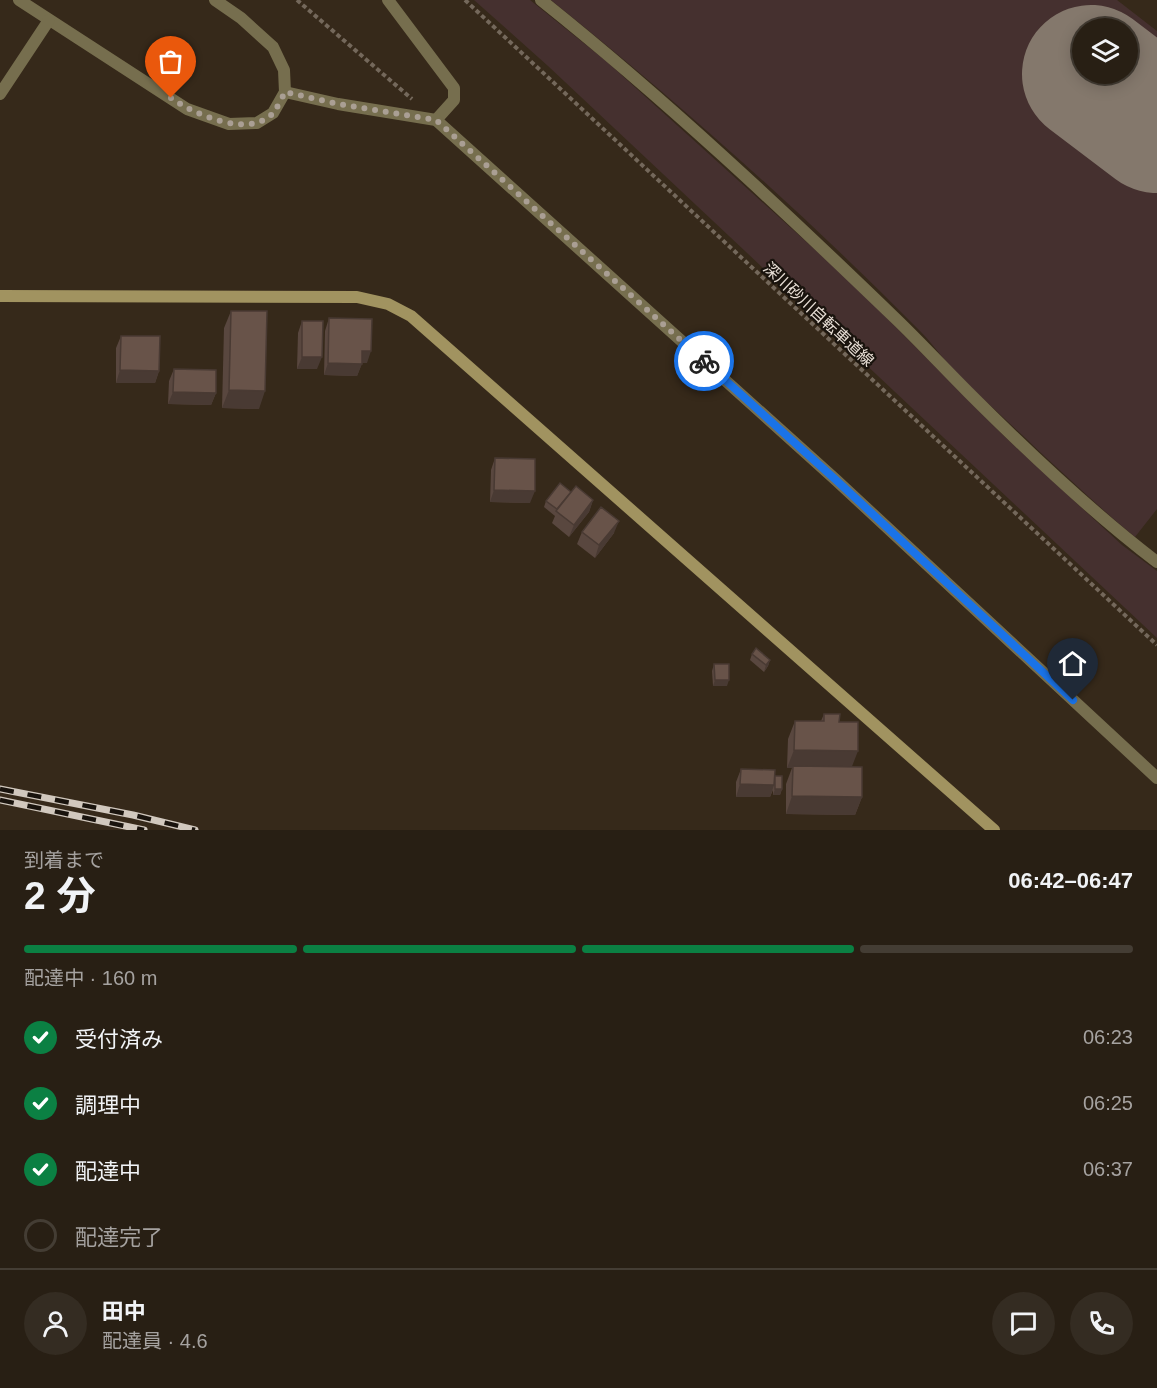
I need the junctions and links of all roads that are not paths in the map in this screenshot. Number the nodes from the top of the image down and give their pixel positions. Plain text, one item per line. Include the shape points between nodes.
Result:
1 (19, 0) edge
2 (215, 0) edge
3 (388, 0) edge
4 (541, 0) edge
5 (49, 20) junction
6 (285, 92) junction
7 (0, 94) edge
8 (436, 120) junction
9 (0, 296) edge
10 (1157, 562) edge
11 (1157, 778) edge
12 (994, 830) edge

1 - 5 street
2 - 6 street via 273,47 284,70
3 - 8 street via 454,88 454,100
4 - 10 street via 607,52 784,213 1061,480
5 - 6 street via 187,110 229,124 257,123 273,113
5 - 7 street
6 - 8 street
8 - 11 street via 836,480
9 - 12 street via 357,297 388,304 411,316

